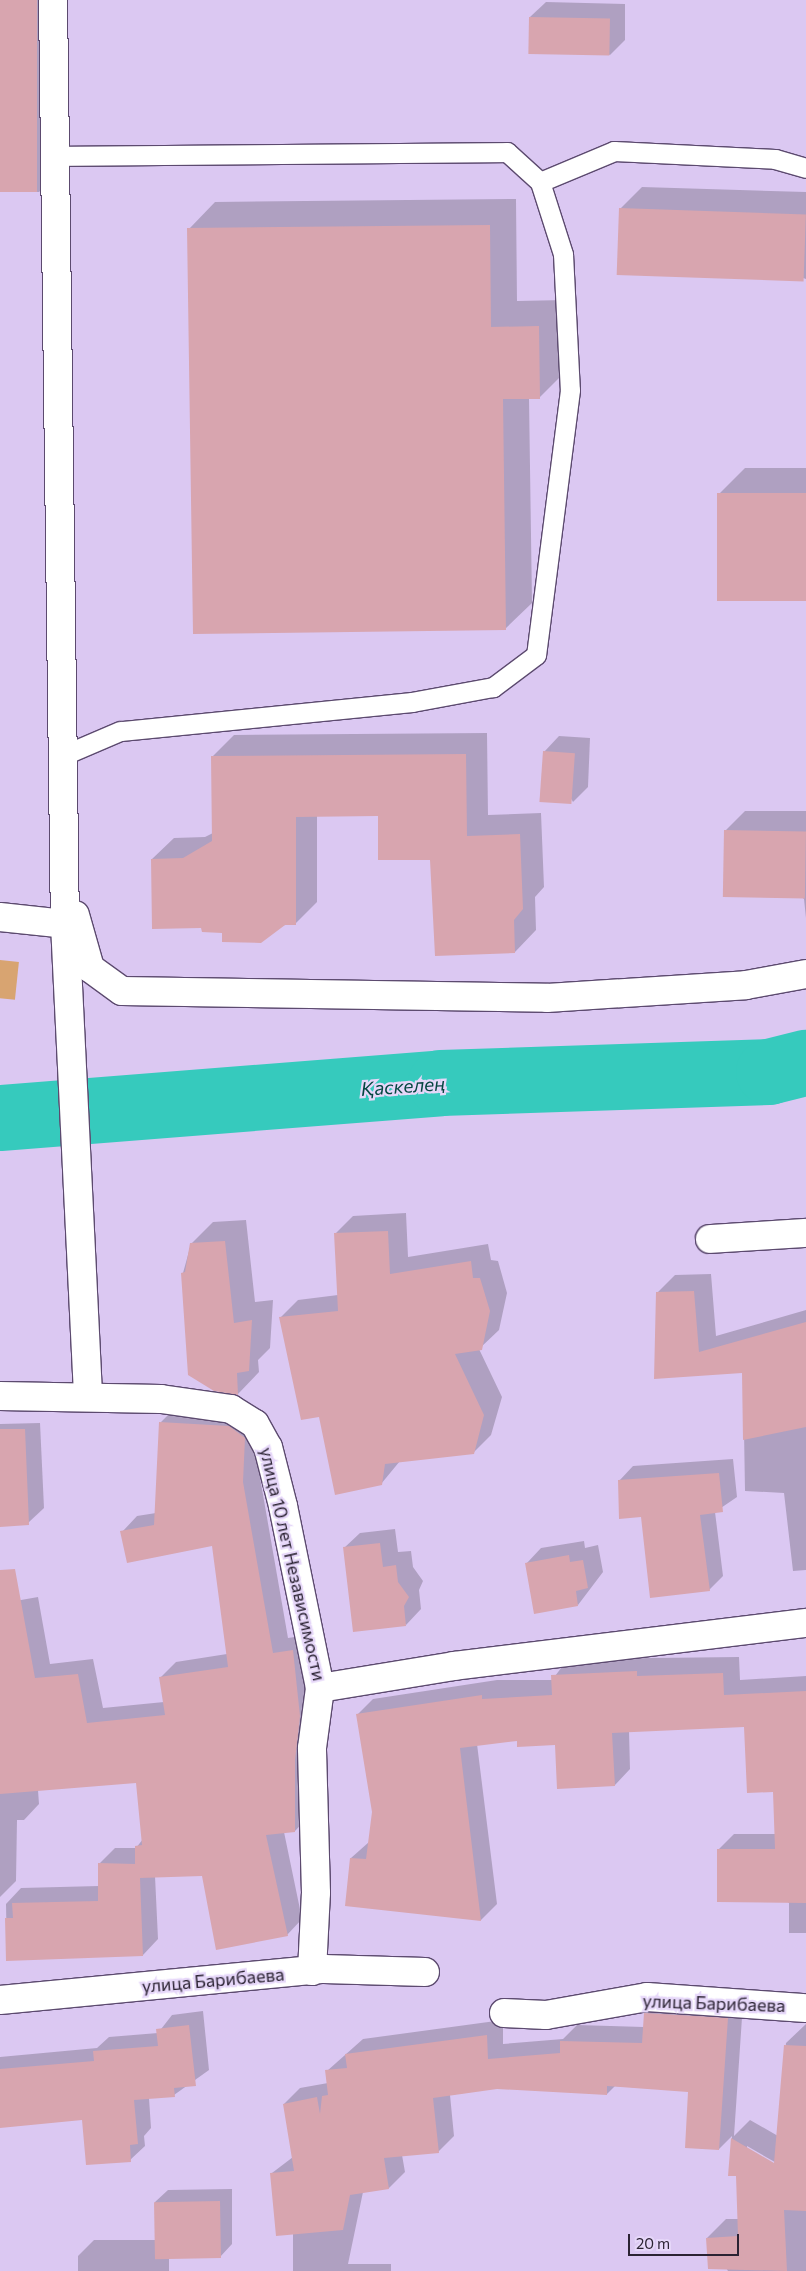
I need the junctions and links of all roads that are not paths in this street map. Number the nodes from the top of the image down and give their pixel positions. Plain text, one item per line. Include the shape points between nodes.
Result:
1 (53, 0) edge
2 (56, 156) junction
3 (806, 168) edge
4 (540, 182) junction
5 (64, 755) junction
6 (68, 892) junction
7 (0, 917) edge
8 (65, 924) junction
9 (806, 974) edge
10 (806, 1233) edge
11 (710, 1239) dead end
12 (0, 1396) edge
13 (88, 1396) junction
14 (806, 1623) edge
15 (320, 1688) junction
16 (312, 1970) junction
17 (425, 1972) dead end
18 (0, 2000) edge
19 (806, 2008) edge
20 (504, 2013) dead end

1 - 2 street
2 - 4 lane via 507,152
2 - 5 street
3 - 4 lane via 775,159 614,151
4 - 5 lane via 563,254 570,390 536,655 493,686 412,702 120,731
5 - 6 street
6 - 8 street
6 - 9 street via 90,968 122,992 547,998 746,985
7 - 8 street
8 - 13 street
10 - 11 street
12 - 13 street, улица 10 лет Независимости
13 - 15 street, улица 10 лет Независимости via 231,1409 254,1424 268,1447 283,1506
14 - 15 street, улица 10 лет Независимости via 454,1666
15 - 16 street via 312,1748 316,1894
16 - 17 street, улица Барибаева
16 - 18 street, улица Барибаева
19 - 20 street, улица Барибаева via 647,1997 546,2015

